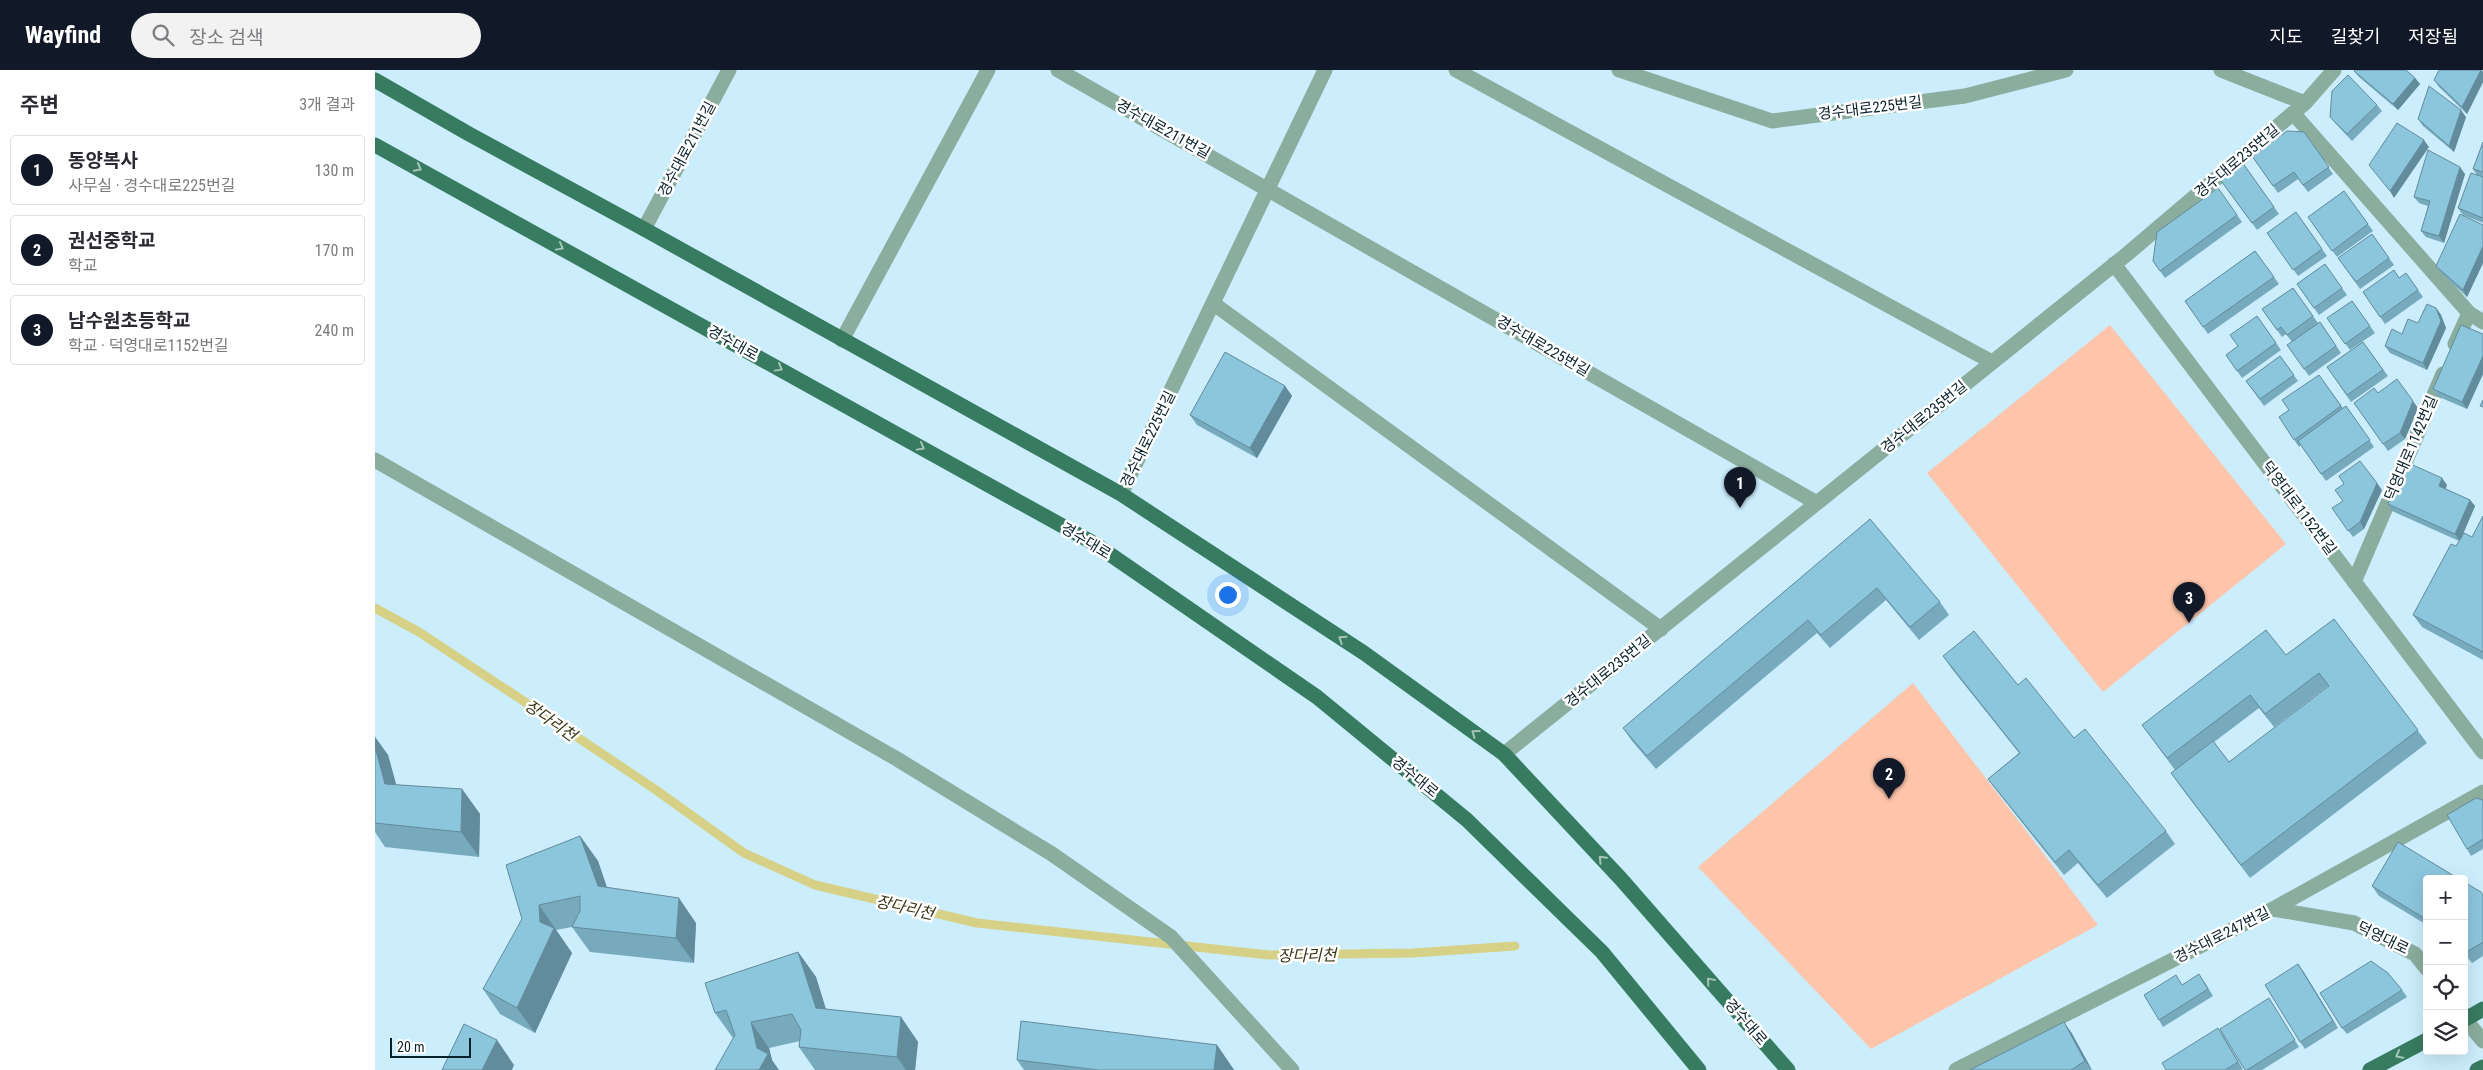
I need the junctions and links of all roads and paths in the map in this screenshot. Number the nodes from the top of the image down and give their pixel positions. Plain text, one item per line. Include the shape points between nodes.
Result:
1 (729, 70) edge
2 (988, 70) edge
3 (1058, 70) edge
4 (1325, 70) edge
5 (1456, 70) edge
6 (1619, 70) edge
7 (2066, 70) edge
8 (2221, 70) edge
9 (2334, 70) edge
10 (375, 80) edge
11 (2299, 108) junction
12 (375, 145) edge
13 (1268, 188) junction
14 (644, 229) junction
15 (2114, 264) junction
16 (1214, 304) junction
17 (2469, 313) junction
18 (2483, 322) edge
19 (841, 340) junction
20 (1992, 362) junction
21 (375, 460) edge
22 (1121, 494) junction
23 (1817, 503) junction
24 (2354, 582) junction
25 (1661, 629) junction
26 (2483, 752) edge
27 (1504, 754) junction
28 (2483, 792) edge
29 (2273, 909) junction
30 (2424, 965) edge
31 (2483, 1009) edge
32 (2468, 1017) edge
33 (2468, 1024) edge
34 (2483, 1041) edge
35 (2423, 1042) edge
36 (2483, 1067) edge
37 (1292, 1070) edge
38 (1699, 1070) edge
39 (1788, 1070) edge
40 (1956, 1070) edge
41 (2370, 1070) edge
42 (2477, 1070) edge

1 - 14 street, 경수대로211번길
2 - 19 street
3 - 13 street, 경수대로211번길
4 - 13 street, 경수대로225번길
5 - 20 street
6 - 7 street, 경수대로225번길 via 1772,121 1965,96
8 - 11 street
9 - 11 street, 경수대로235번길
10 - 14 main road, 경수대로
11 - 15 street, 경수대로235번길
11 - 17 street
12 -> 38 main road, 경수대로 via 1095,544 1317,697 1467,820 1603,952
13 - 16 street, 경수대로225번길
13 - 23 street, 경수대로225번길
14 - 19 main road, 경수대로
15 - 20 street, 경수대로235번길
15 - 24 street, 덕영대로1152번길
16 - 22 street, 경수대로225번길
16 - 25 street
17 - 18 street
17 - 24 street, 덕영대로1142번길
19 - 22 main road, 경수대로
20 - 23 street, 경수대로235번길
21 - 37 street via 897,759 1052,854 1171,937
27 -> 22 main road, 경수대로 via 1364,653
23 - 25 street, 경수대로235번길
24 - 26 street, 덕영대로1152번길
25 - 27 street, 경수대로235번길
39 -> 27 main road, 경수대로 via 1621,879
28 - 29 street, 경수대로247번길
29 - 30 street, 덕영대로 via 2354,923 2415,954
29 - 40 street, 경수대로247번길
31 - 32 main road
33 - 34 street
35 -> 41 main road
36 - 42 main road

